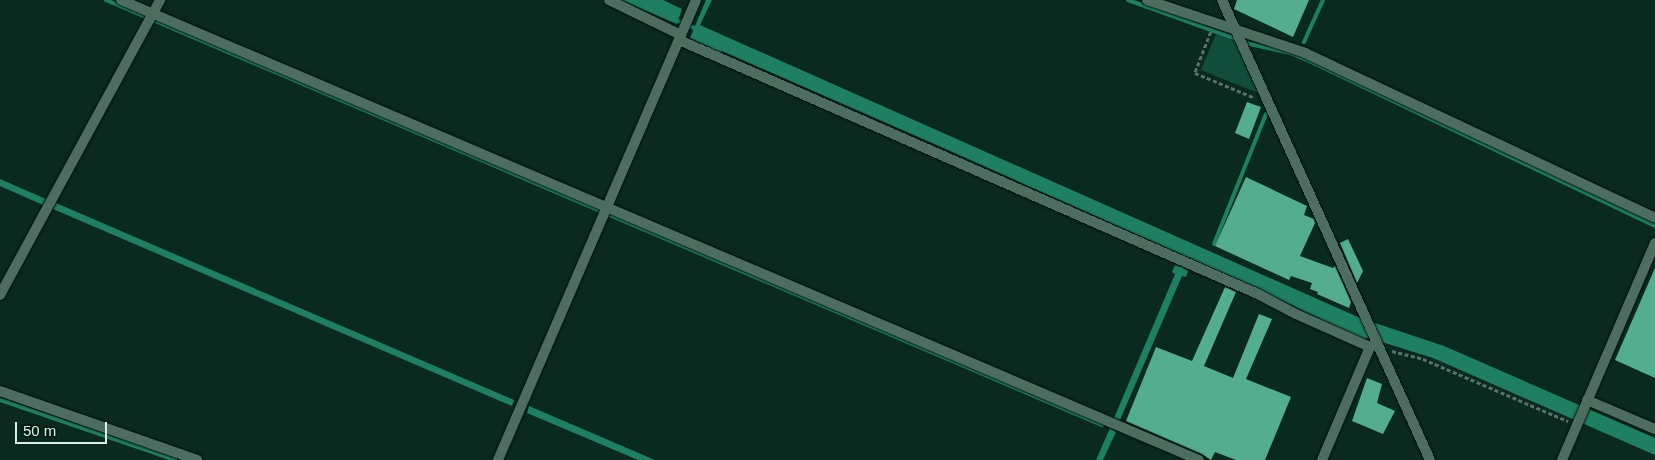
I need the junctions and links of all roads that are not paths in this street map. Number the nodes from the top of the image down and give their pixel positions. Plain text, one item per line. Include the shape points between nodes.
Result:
1 (121, 0) edge
2 (160, 0) edge
3 (609, 0) edge
4 (696, 0) edge
5 (1147, 0) edge
6 (1222, 0) edge
7 (153, 13) junction
8 (1236, 31) junction
9 (680, 35) junction
10 (606, 207) junction
11 (1655, 218) edge
12 (1655, 243) edge
13 (0, 295) edge
14 (1377, 345) junction
15 (0, 392) edge
16 (1588, 400) junction
17 (1655, 429) edge
18 (197, 460) edge
19 (498, 460) edge
20 (1199, 460) edge
21 (1322, 460) edge
22 (1430, 460) edge
23 (1562, 460) edge

1 - 7 street
2 - 7 street
3 - 9 street
4 - 9 street
5 - 8 street
6 - 8 street
7 - 10 street
7 - 13 street
8 - 11 street via 1305,52
8 - 14 street
9 - 10 street
9 - 14 street
10 - 19 street
10 - 20 street
12 - 16 street
14 - 21 street
14 - 22 street
15 - 18 street
16 - 17 street
16 - 23 street

